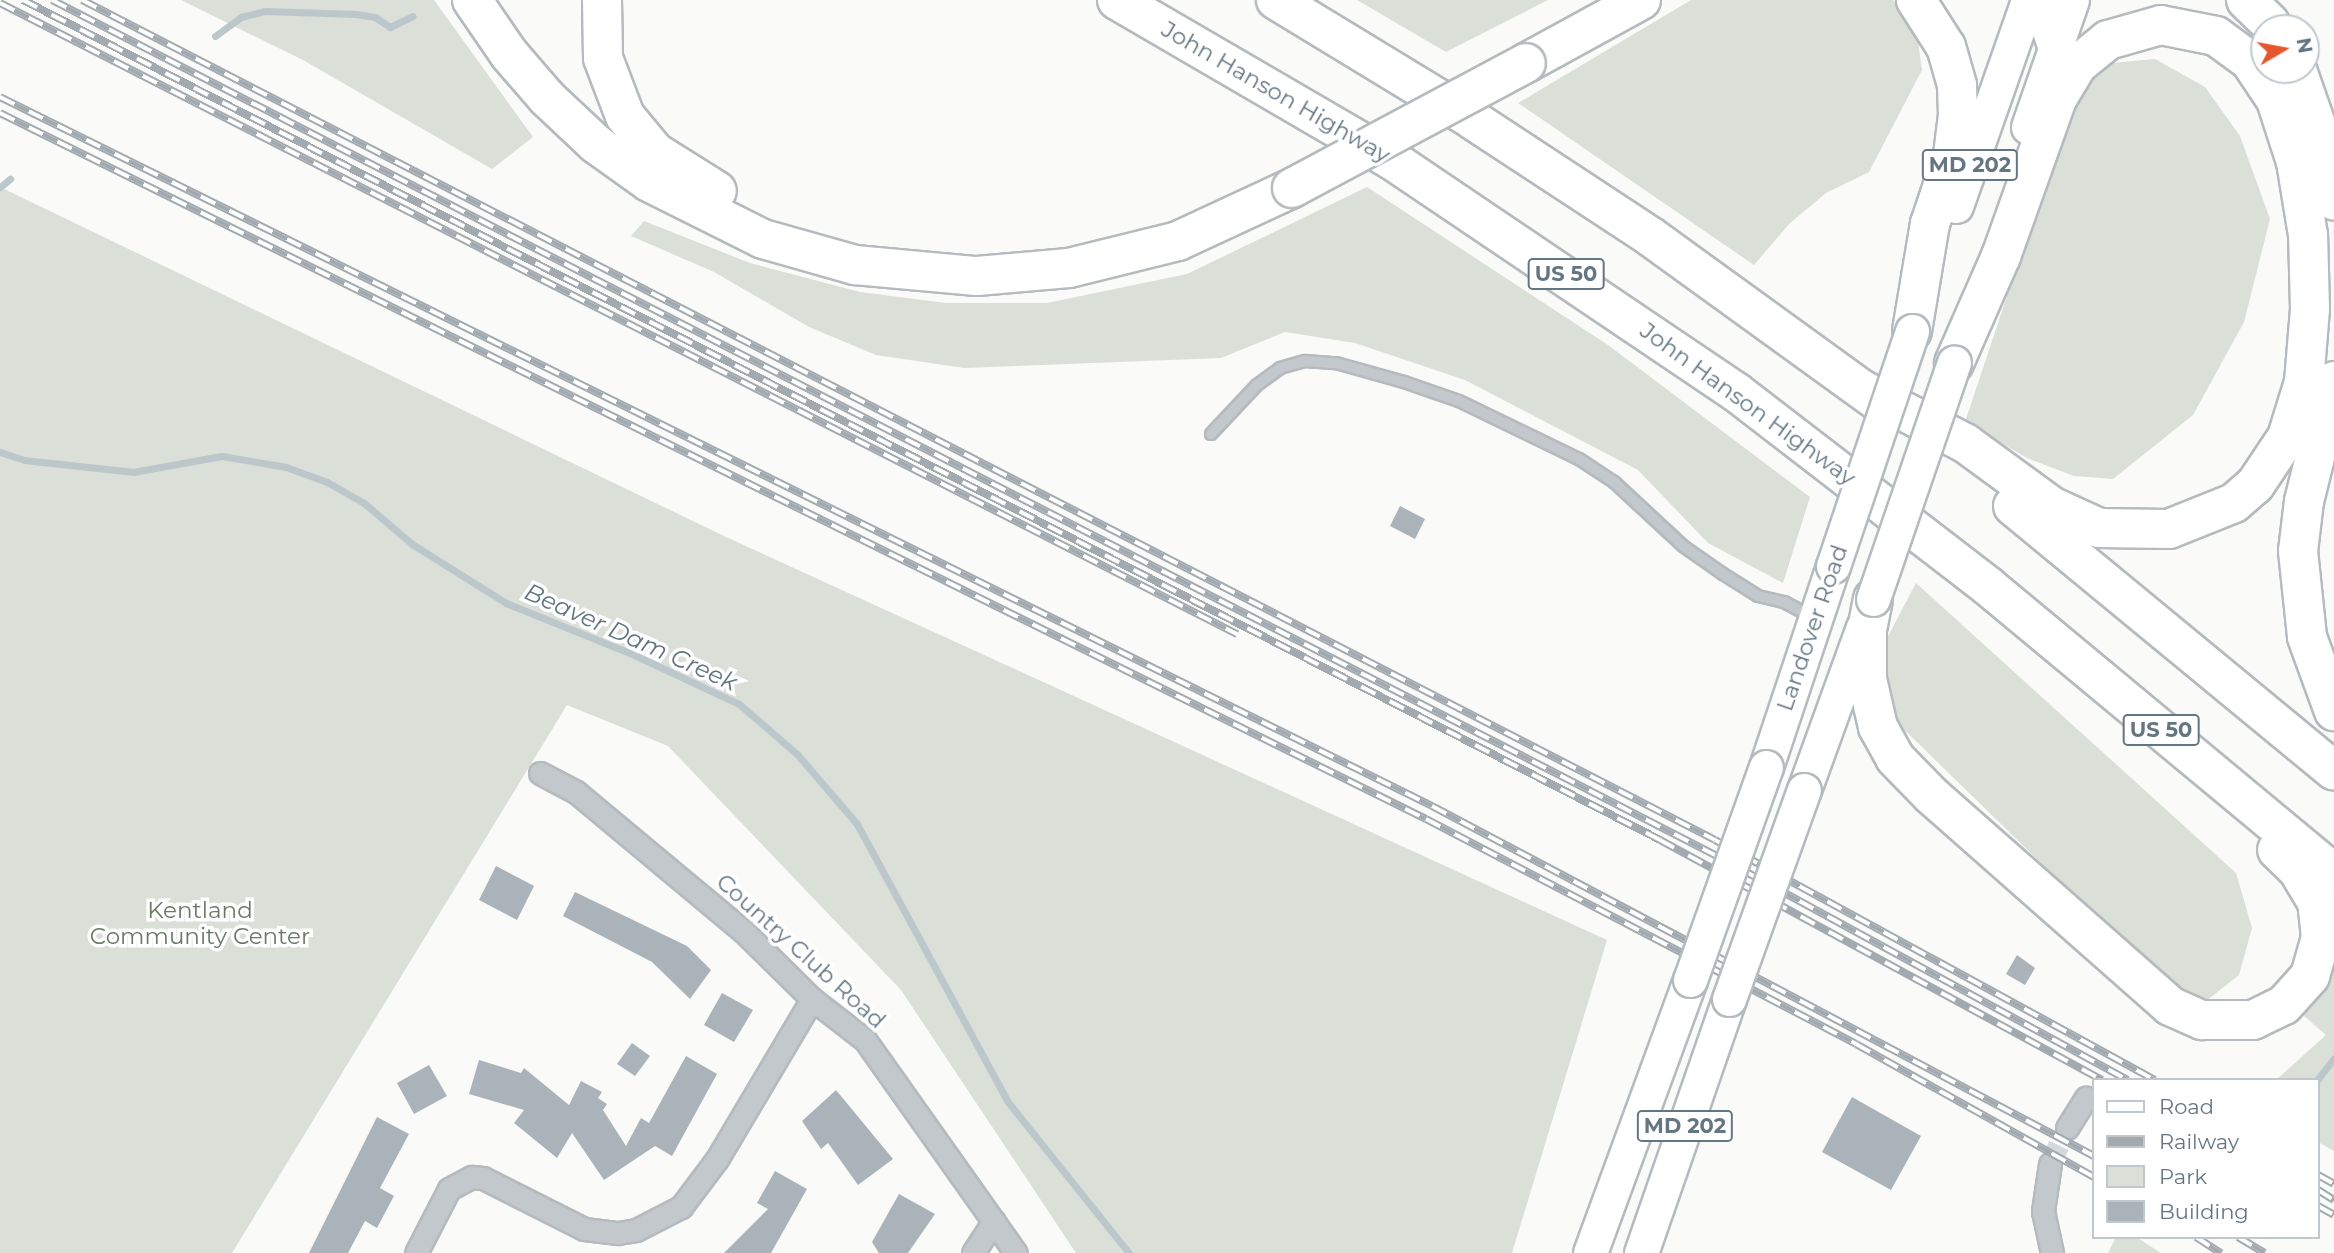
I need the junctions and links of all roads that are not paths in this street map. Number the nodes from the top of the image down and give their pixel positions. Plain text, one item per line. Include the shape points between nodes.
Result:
1 (472, 0) edge
2 (602, 0) edge
3 (1117, 0) edge
4 (1276, 0) edge
5 (1595, 0) edge
6 (1640, 0) edge
7 (1916, 0) edge
8 (2028, 0) edge
9 (2042, 0) edge
10 (2072, 0) edge
11 (2057, 46) junction
12 (1513, 56) junction
13 (2302, 84) edge
14 (1281, 181) junction
15 (2334, 200) edge
16 (1912, 331) junction
17 (1954, 363) junction
18 (2334, 381) edge
19 (1863, 390) junction
20 (1211, 434) dead end
21 (1989, 587) junction
22 (1873, 598) junction
23 (1815, 619) junction
24 (2334, 712) edge
25 (2334, 771) edge
26 (540, 773) dead end
27 (2334, 873) edge
28 (812, 999) junction
29 (2086, 1097) dead end
30 (2067, 1128) tunnel mouth
31 (2050, 1164) tunnel mouth
32 (994, 1221) junction
33 (416, 1253) edge
34 (973, 1253) edge
35 (1016, 1253) edge
36 (1590, 1253) edge
37 (1641, 1253) edge
38 (2052, 1253) edge

1 - 14 highway via 547,98 596,144 649,183 763,239 855,265 977,276 1069,268 1178,240
2 - 14 highway via 600,39 607,74 639,136 698,182 818,230 941,249 1043,246 1164,219
3 - 21 highway, John Hanson Highway / US 50 via 1381,154 1538,255 1797,437
4 - 19 highway via 1473,120 1651,237
5 - 12 highway
6 - 12 highway
7 - 16 highway via 1946,47 1957,85 1958,115 1953,155 1930,224
8 - 16 main road, Landover Road / MD 202
9 - 11 highway
10 - 11 main road, Landover Road / MD 202
11 - 17 main road, Landover Road / MD 202 via 1985,248
12 - 14 highway, bridge
13 - 15 highway via 2320,136
16 - 23 main road, Landover Road / MD 202, bridge
17 - 19 highway via 2001,256 2057,99 2078,64 2108,40 2161,25 2216,36 2250,61 2276,100 2296,162 2308,235 2310,309 2304,382 2287,437 2264,474 2234,503 2169,529 2099,528 2050,506 1965,443
17 - 22 main road, Landover Road / MD 202, bridge
18 - 24 highway via 2304,501 2298,551 2307,637
19 - 25 highway via 2032,521
20 - 23 lane via 1257,385 1280,368 1305,361 1336,363 1404,382 1459,401 1579,459 1614,482 1683,546 1723,574 1758,596 1784,601
21 - 22 highway via 2085,691 2284,856 2309,884 2321,920 2319,948 2310,976 2284,1004 2253,1020 2219,1023 2170,1006 1921,785 1895,758 1872,710 1865,655
21 - 27 highway, John Hanson Highway / US 50
22 - 37 main road, Landover Road / MD 202, bridge
23 - 36 main road, Landover Road / MD 202, bridge
26 - 28 street, Country Club Road via 576,792 598,815 743,931
28 - 32 street, Country Club Road via 865,1040
28 - 33 street via 717,1159 681,1207 636,1230 584,1229 483,1178 472,1177 449,1189
29 - 30 street
31 - 38 street via 2043,1211
32 - 34 street
32 - 35 street, Country Club Road

